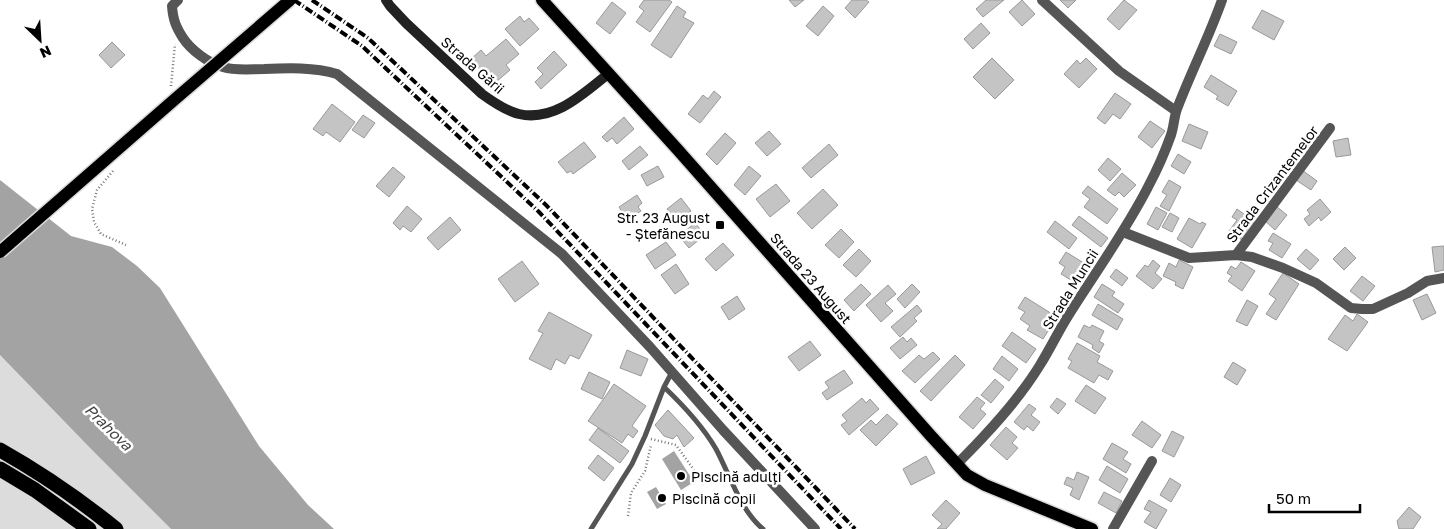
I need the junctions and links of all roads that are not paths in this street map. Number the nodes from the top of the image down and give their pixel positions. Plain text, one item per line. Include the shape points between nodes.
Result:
1 (178, 0) edge
2 (290, 0) edge
3 (386, 0) edge
4 (542, 0) edge
5 (1042, 0) edge
6 (1222, 0) edge
7 (608, 74) junction
8 (1176, 111) junction
9 (1330, 128) dead end
10 (1123, 232) junction
11 (0, 252) edge
12 (1236, 255) junction
13 (1444, 278) edge
14 (672, 372) junction
15 (664, 387) junction
16 (0, 450) edge
17 (1152, 460) dead end
18 (956, 464) junction
19 (0, 470) edge
20 (89, 529) edge
21 (116, 529) edge
22 (591, 529) edge
23 (763, 529) edge
24 (815, 529) edge
25 (1092, 529) edge
26 (1113, 529) edge

1 - 14 street via 172,6 173,20 188,46 222,67 327,71 347,81 562,254
2 - 11 main road, bridge
3 - 7 street, Strada Gării via 482,94 518,114 539,115 557,110
4 - 7 main road, Strada 23 August
5 - 8 street via 1118,71
6 - 8 street, Strada Muncii
7 - 18 main road, Strada 23 August
8 - 10 street, Strada Muncii via 1162,157
9 - 12 street, Strada Crizantemelor
10 - 12 street, Strada Crizantemelor via 1188,258
10 - 18 street, Strada Muncii via 1025,387
12 - 13 street, Strada Crizantemelor via 1252,257 1316,283 1351,308 1373,309 1427,281
14 - 15 lane
14 - 24 street
15 - 22 lane via 632,464
15 - 23 lane via 701,425 746,509
16 - 21 highway via 49,480
17 - 26 street
18 - 25 main road, Strada 23 August via 985,485
19 - 20 highway

